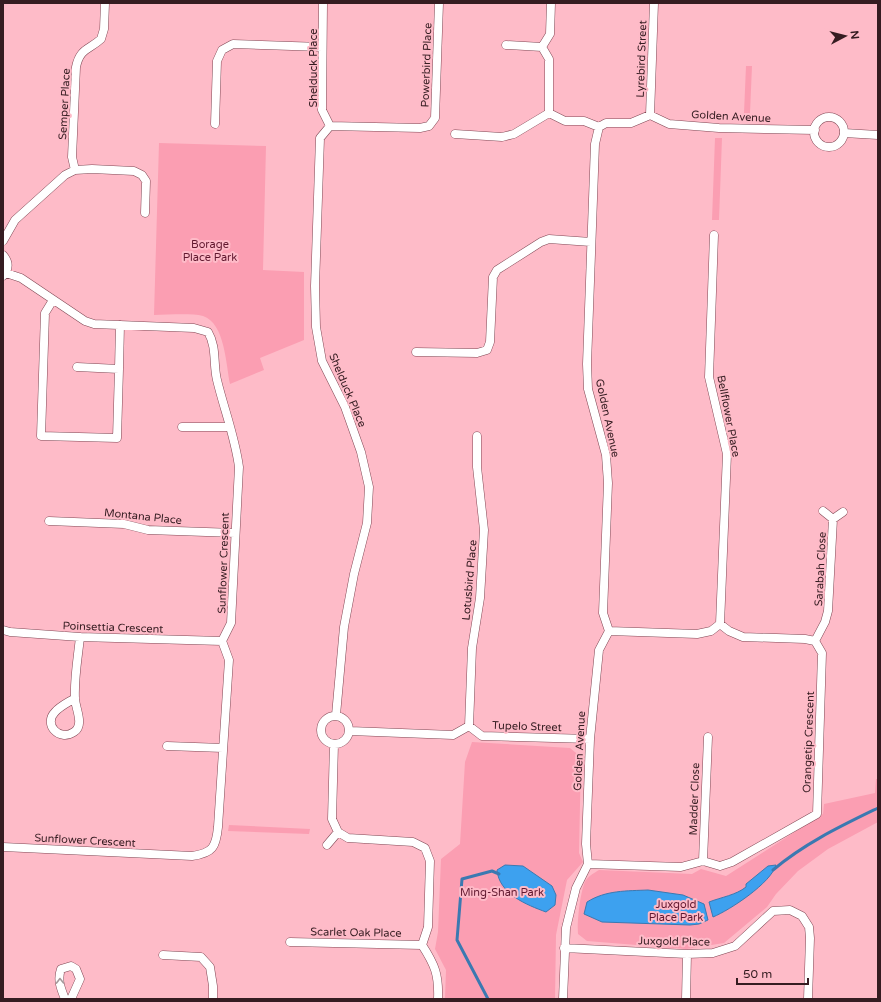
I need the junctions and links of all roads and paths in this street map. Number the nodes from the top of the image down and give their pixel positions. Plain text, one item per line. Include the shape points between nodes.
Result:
1 (105, 3) edge
2 (323, 3) edge
3 (439, 3) edge
4 (551, 3) edge
5 (654, 3) edge
6 (506, 45) dead end
7 (322, 47) junction
8 (542, 47) junction
9 (549, 113) junction
10 (650, 115) junction
11 (215, 124) dead end
12 (330, 126) junction
13 (598, 127) junction
14 (815, 130) junction
15 (844, 133) junction
16 (455, 134) dead end
17 (878, 135) edge
18 (75, 170) junction
19 (145, 213) dead end
20 (714, 235) dead end
21 (3, 241) edge
22 (591, 242) junction
23 (3, 255) edge
24 (4, 275) edge
25 (53, 300) junction
26 (120, 325) junction
27 (416, 352) dead end
28 (77, 368) dead end
29 (119, 369) junction
30 (182, 427) dead end
31 (230, 427) junction
32 (477, 436) dead end
33 (823, 511) dead end
34 (843, 512) dead end
35 (833, 519) junction
36 (49, 521) dead end
37 (235, 533) junction
38 (720, 624) junction
39 (3, 630) edge
40 (608, 631) junction
41 (80, 637) junction
42 (222, 641) junction
43 (815, 641) junction
44 (75, 698) junction
45 (336, 715) junction
46 (469, 726) junction
47 (350, 730) junction
48 (708, 737) dead end
49 (590, 739) junction
50 (334, 744) junction
51 (167, 746) dead end
52 (222, 748) junction
53 (338, 832) junction
54 (327, 845) dead end
55 (3, 847) edge
56 (703, 861) junction
57 (588, 864) junction
58 (290, 942) dead end
59 (422, 945) junction
60 (564, 948) junction
61 (687, 954) junction
62 (163, 955) dead end
63 (65, 999) edge
64 (72, 999) edge
65 (213, 999) edge
66 (438, 999) edge
67 (564, 999) edge
68 (686, 999) edge
69 (808, 999) edge

1 - 18 street, Semper Place via 102,38 84,50 78,57 76,67 72,157
2 - 7 street, Shelduck Place
3 - 12 street, Powerbird Place via 435,118 429,126
4 - 8 street via 550,34
5 - 10 street, Lyrebird Street
6 - 8 street
7 - 11 street via 233,44 222,50 217,61
7 - 12 street, Shelduck Place via 322,110
8 - 9 street via 549,59
9 - 13 street via 565,121 584,121
9 - 16 street via 514,134 502,137
10 - 13 street via 631,123 606,123
10 - 14 street, Golden Avenue via 669,124
12 - 45 street, Shelduck Place via 320,138 316,327 322,361 345,407 361,452 369,488 366,523 344,628
13 - 22 street, Golden Avenue
14 - 15 street via 822,119 831,117 842,124
14 - 15 street via 817,139 828,146 840,141
15 - 17 street
18 - 19 street via 134,171 142,174 146,181
18 - 21 street via 65,175 15,220
20 - 38 street, Bellflower Place via 709,376 727,454
22 - 27 street via 549,239 497,270 493,277 490,342 487,350 477,353
22 - 40 street, Golden Avenue via 588,389 606,455 608,483 603,613
23 - 24 street via 8,264
24 - 25 street, Sunflower Crescent via 21,278
25 - 26 street, Sunflower Crescent via 85,321
25 - 29 street via 45,313 41,436 117,438
26 - 29 street
26 - 31 street, Sunflower Crescent via 194,328 208,332 214,344 217,379
28 - 29 street
30 - 31 street
31 - 37 street, Sunflower Crescent via 239,467
32 - 46 street, Lotusbird Place via 477,467 484,530 480,598 472,648
33 - 35 street, Sarabah Close
34 - 35 street, Sarabah Close
35 - 43 street, Sarabah Close via 828,611
36 - 37 street, Montana Place via 124,524 148,530
37 - 42 street, Sunflower Crescent via 231,623
38 - 40 street via 711,631 697,634
38 - 43 street via 744,637
39 - 41 street, Poinsettia Crescent
40 - 49 street, Golden Avenue via 599,650
41 - 42 street, Poinsettia Crescent
41 - 44 street
42 - 52 street, Sunflower Crescent via 228,660
43 - 56 street, Orangetip Crescent via 822,652 817,814 732,862 720,866
44 - 44 street via 80,723 76,731 68,736 60,735 53,729 51,720 54,712
45 - 47 street via 347,722
45 - 50 street via 327,718 321,729 323,738
46 - 47 street via 454,735
46 - 49 street, Tupelo Street via 482,736
47 - 50 street via 346,739
48 - 56 street, Madder Close
49 - 57 street, Golden Avenue via 586,844
50 - 53 street via 332,819
51 - 52 street
52 - 55 street, Sunflower Crescent via 217,840 213,848 204,854 192,856
53 - 54 street
53 - 59 street via 348,838 413,842 425,848 430,861 428,927
56 - 57 street, Orangetip Crescent via 681,867
57 - 60 street via 576,888
58 - 59 street, Scarlet Oak Place
59 - 66 street via 431,959 438,980
60 - 61 street, Juxgold Place
60 - 67 street
61 - 68 street
61 - 69 street, Juxgold Place via 713,953 736,946 773,911 790,910 802,916 809,926
62 - 65 street via 202,957 210,967
63 -> 64 street via 60,988 59,975 62,969 71,966 76,969 80,979

